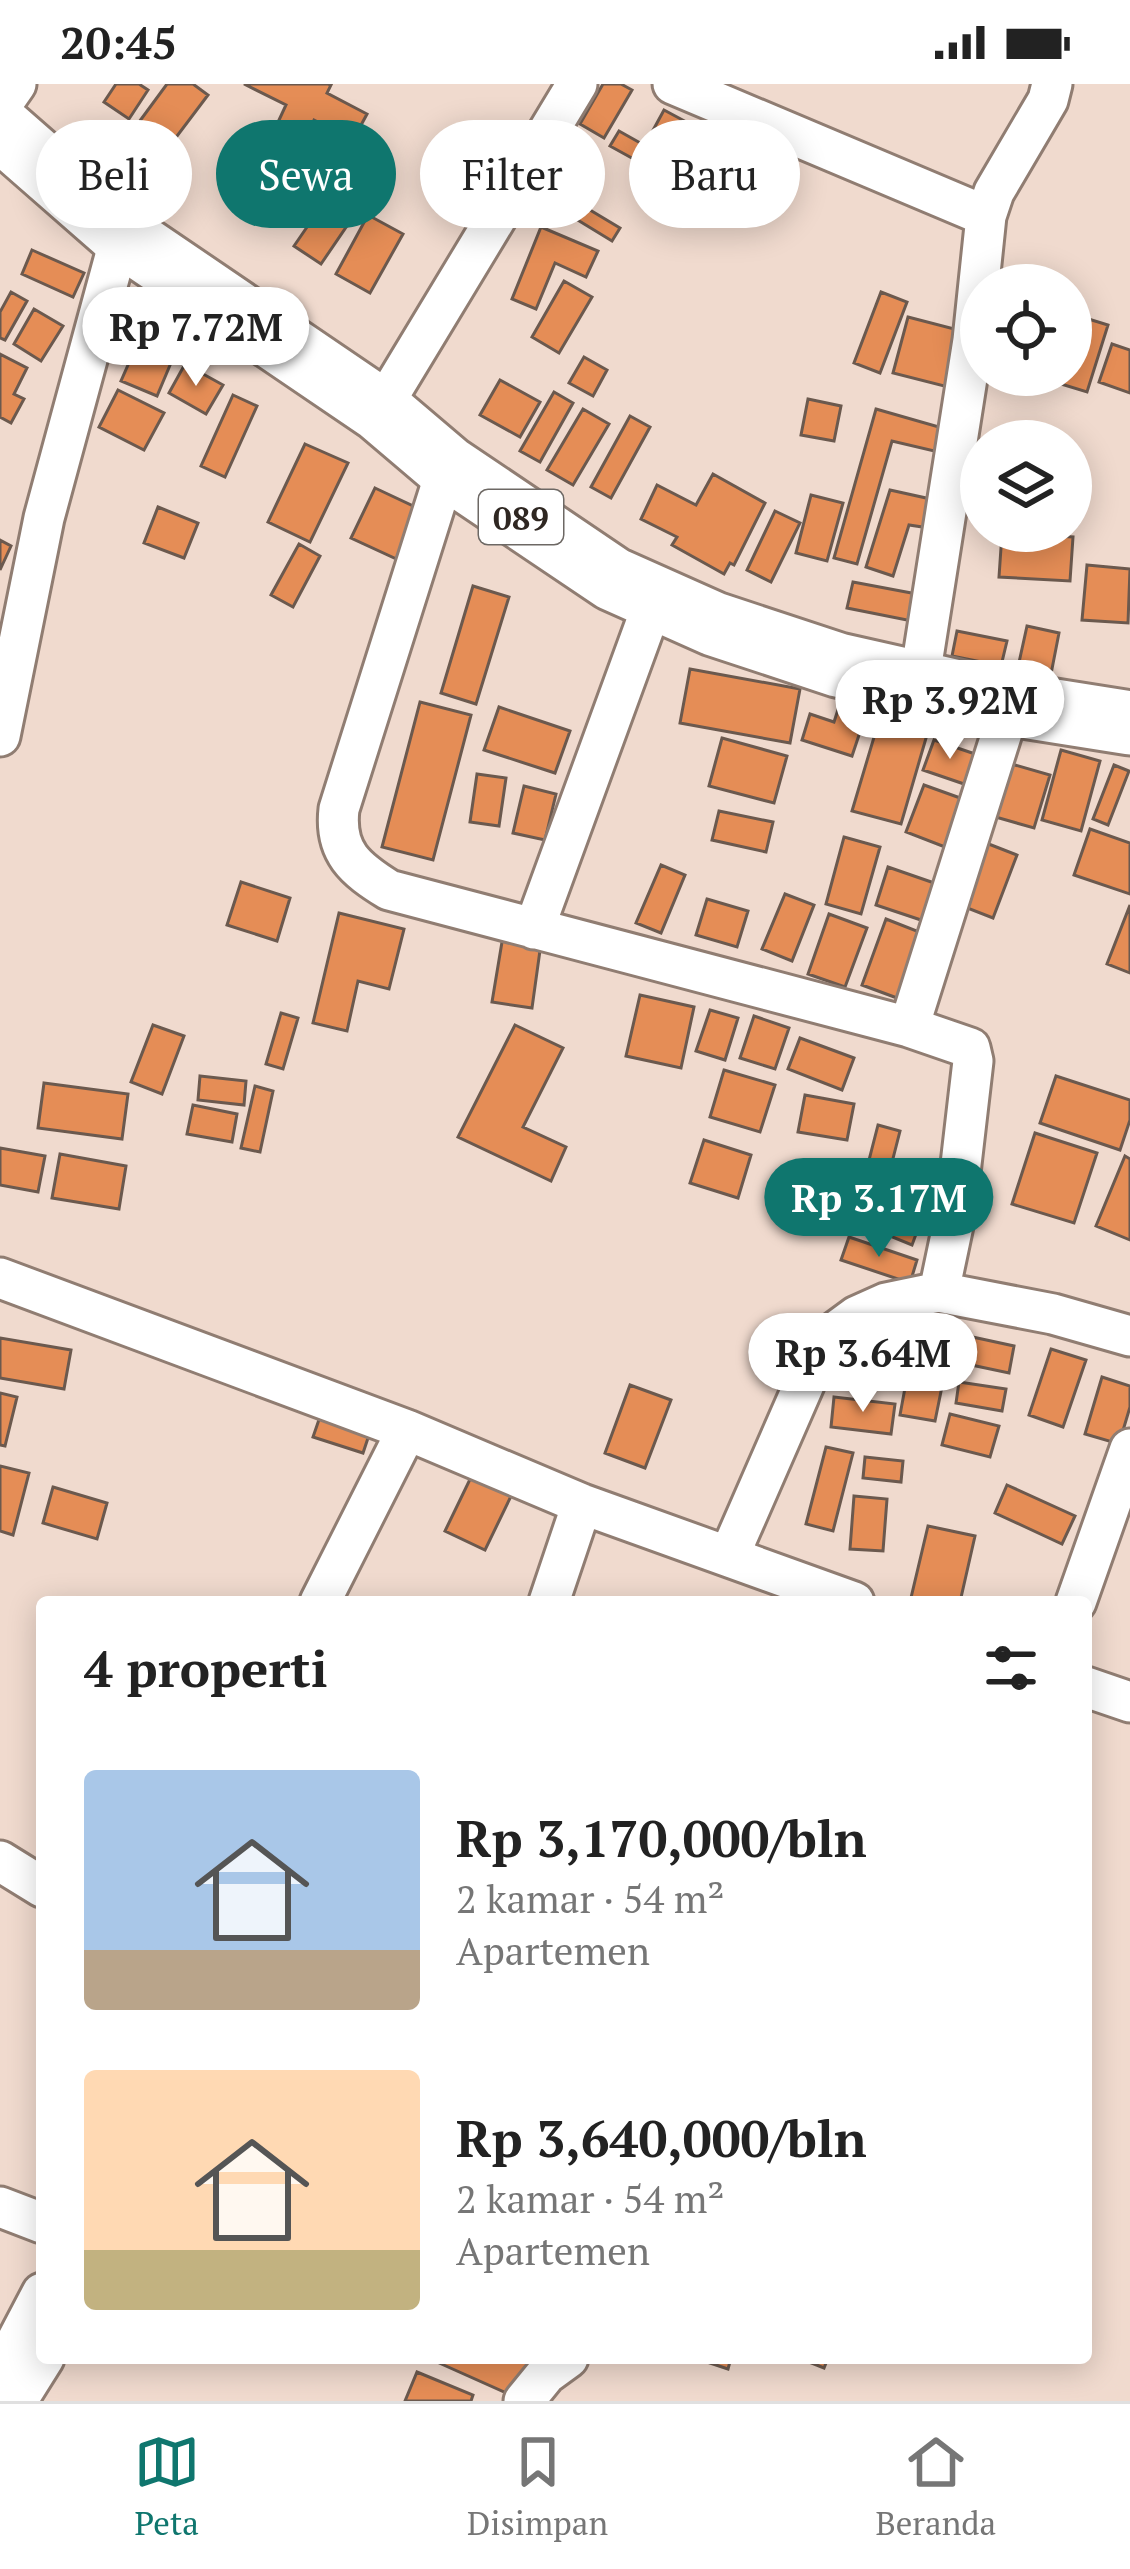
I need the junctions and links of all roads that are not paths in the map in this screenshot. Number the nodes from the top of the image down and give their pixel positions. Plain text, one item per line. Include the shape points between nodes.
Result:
1 (16, 84) edge
2 (577, 84) edge
3 (673, 84) edge
4 (1052, 84) edge
5 (0, 107) edge
6 (0, 128) edge
7 (986, 216) junction
8 (122, 234) junction
9 (380, 410) junction
10 (447, 467) junction
11 (655, 598) junction
12 (7, 674) edge
13 (919, 683) junction
14 (1011, 704) junction
15 (1130, 723) edge
16 (0, 736) edge
17 (534, 929) junction
18 (909, 1027) junction
19 (0, 1278) edge
20 (939, 1292) junction
21 (1130, 1336) edge
22 (407, 1430) junction
23 (1130, 1449) edge
24 (582, 1504) junction
25 (730, 1556) junction
26 (323, 1596) edge
27 (551, 1596) edge
28 (838, 1596) edge
29 (1078, 1596) edge
30 (1092, 1689) edge
31 (1130, 1702) edge
32 (0, 1861) edge
33 (36, 1883) edge
34 (0, 2207) edge
35 (36, 2221) edge
36 (36, 2304) edge
37 (40, 2364) edge
38 (560, 2364) edge
39 (0, 2373) edge
40 (17, 2401) edge
41 (524, 2401) edge

1 - 5 street
2 - 9 street
3 - 7 street
4 - 7 street
6 - 8 main road, 089
7 - 13 street
8 - 9 main road, 089
8 - 12 street
9 - 10 main road, 089
10 - 11 main road, 089 via 613,579
10 - 17 street via 337,828 344,855 389,890
11 - 13 main road, 089 via 838,665
11 - 17 street
12 - 16 street
13 - 14 main road, 089
14 - 15 main road, 089
14 - 18 street
17 - 18 street
18 - 20 street via 961,1042 973,1061
19 - 22 street
20 - 21 street
20 - 25 street via 886,1303 823,1341
22 - 24 street
22 - 26 street
23 - 29 street
24 - 25 street
24 - 27 street
25 - 28 street
30 - 31 street
32 - 33 street
34 - 35 street
36 - 39 street
37 - 40 street
38 - 41 street

